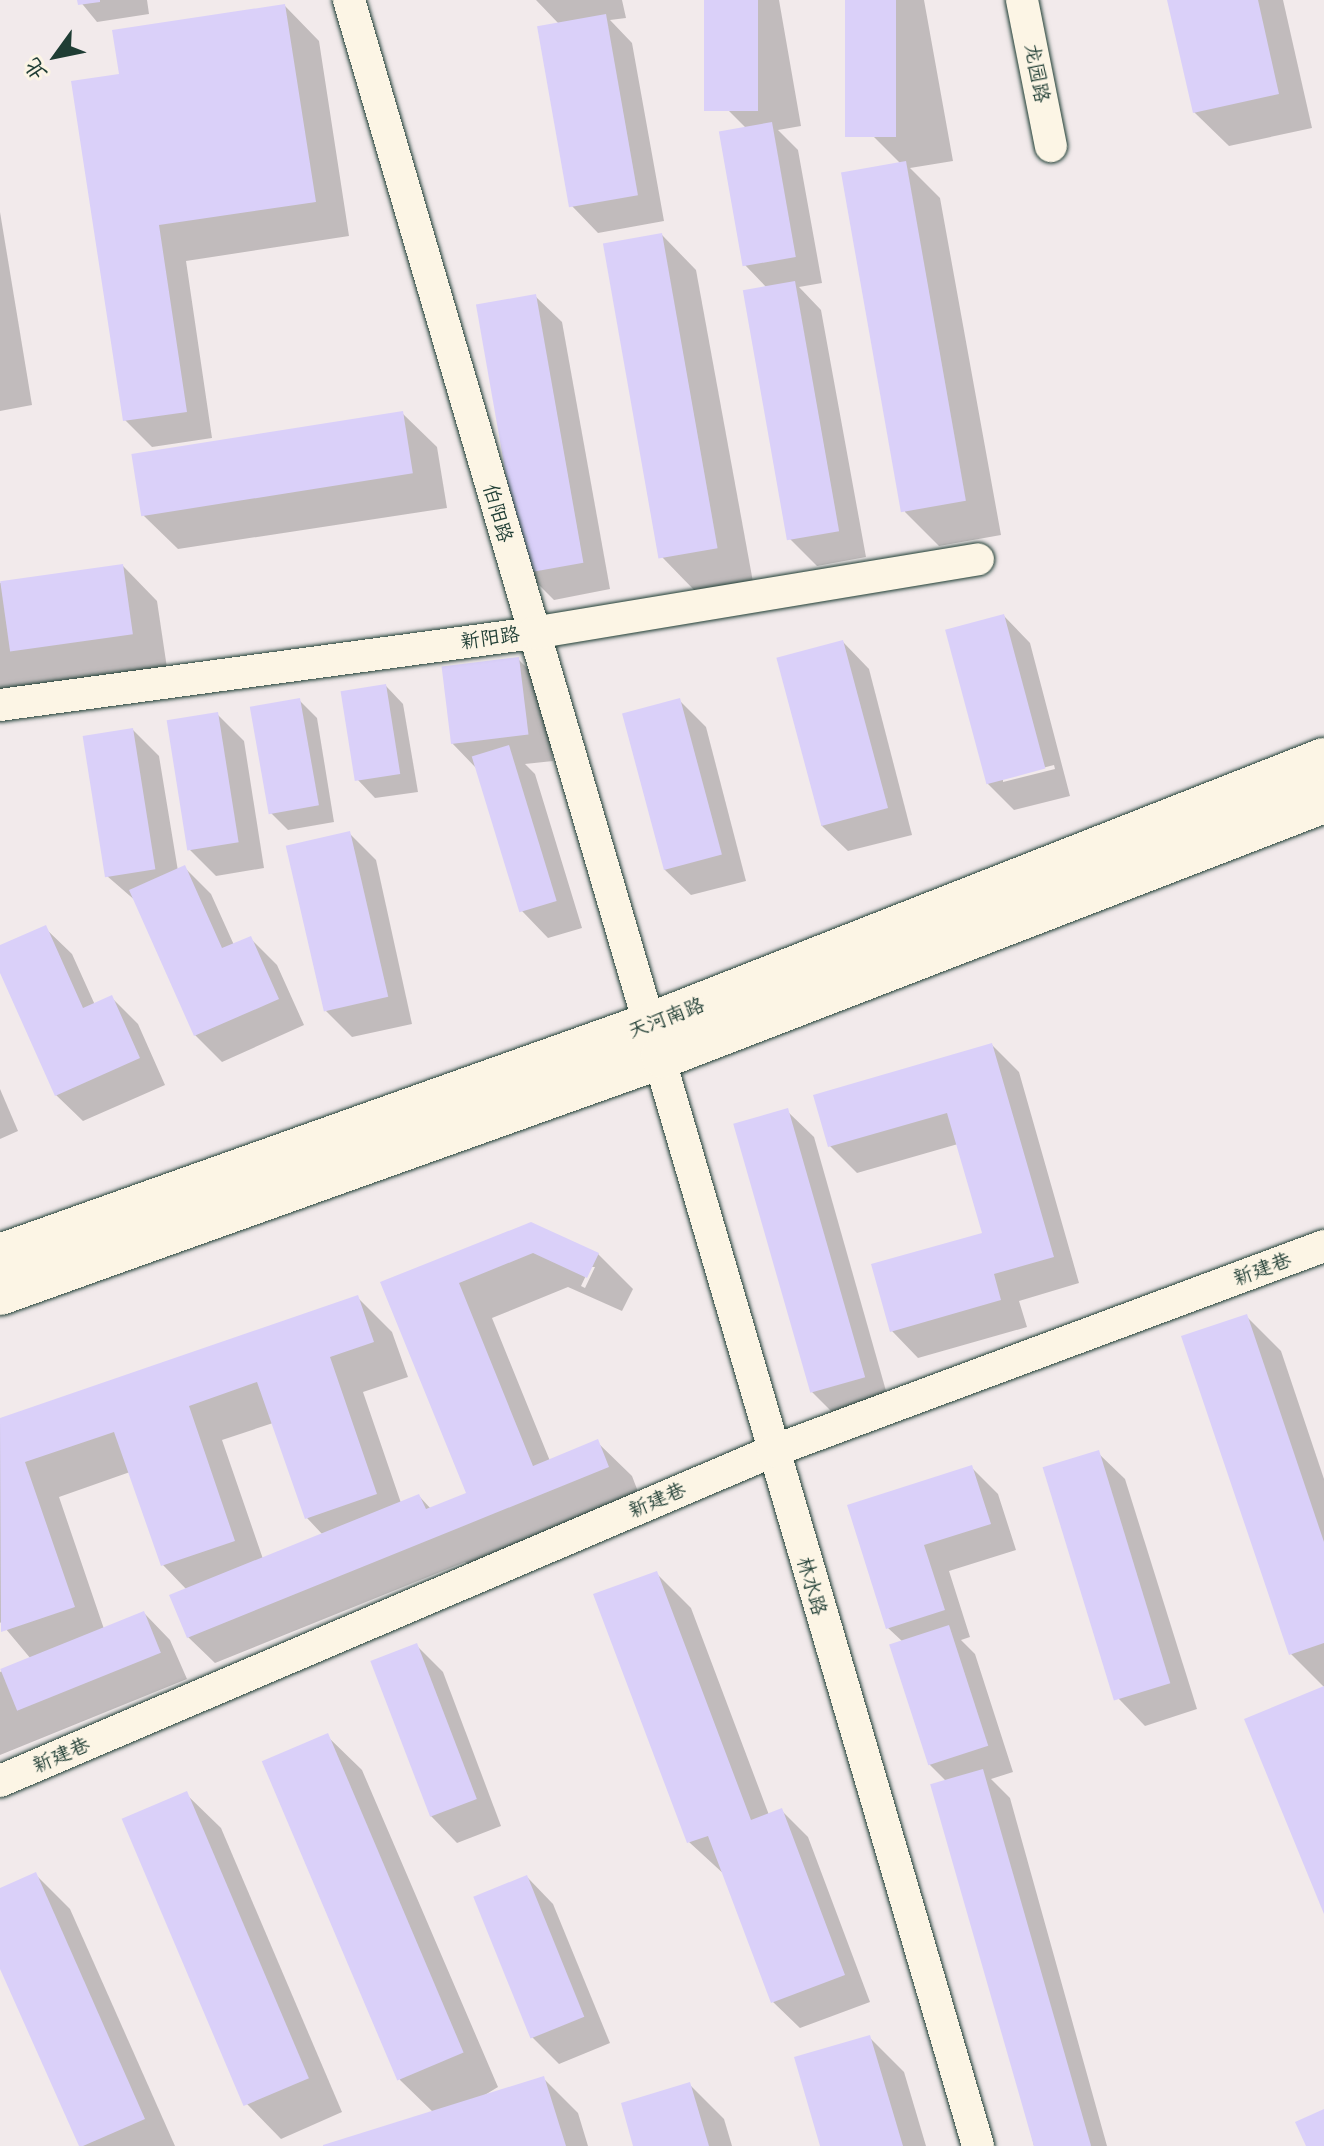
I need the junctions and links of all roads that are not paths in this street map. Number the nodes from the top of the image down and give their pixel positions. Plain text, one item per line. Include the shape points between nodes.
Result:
1 (349, 0) edge
2 (1022, 0) edge
3 (1051, 146) dead end
4 (978, 559) dead end
5 (533, 633) junction
6 (0, 705) edge
7 (1324, 760) edge
8 (1324, 801) edge
9 (657, 1040) junction
10 (1324, 1246) edge
11 (0, 1256) edge
12 (0, 1293) edge
13 (773, 1451) junction
14 (0, 1781) edge
15 (978, 2146) edge

1 - 5 street, 伯阳路
2 - 3 street, 龙园路
4 - 5 street, 新阳路
5 - 6 street, 新阳路
5 - 9 street, 伯阳路
7 - 9 main road, 天河南路
8 - 9 main road, 天河南路
9 - 11 main road, 天河南路
9 - 12 main road, 天河南路
9 - 13 street, 林水路
10 - 13 street, 新建巷
13 - 14 street, 新建巷
13 - 15 street, 林水路

